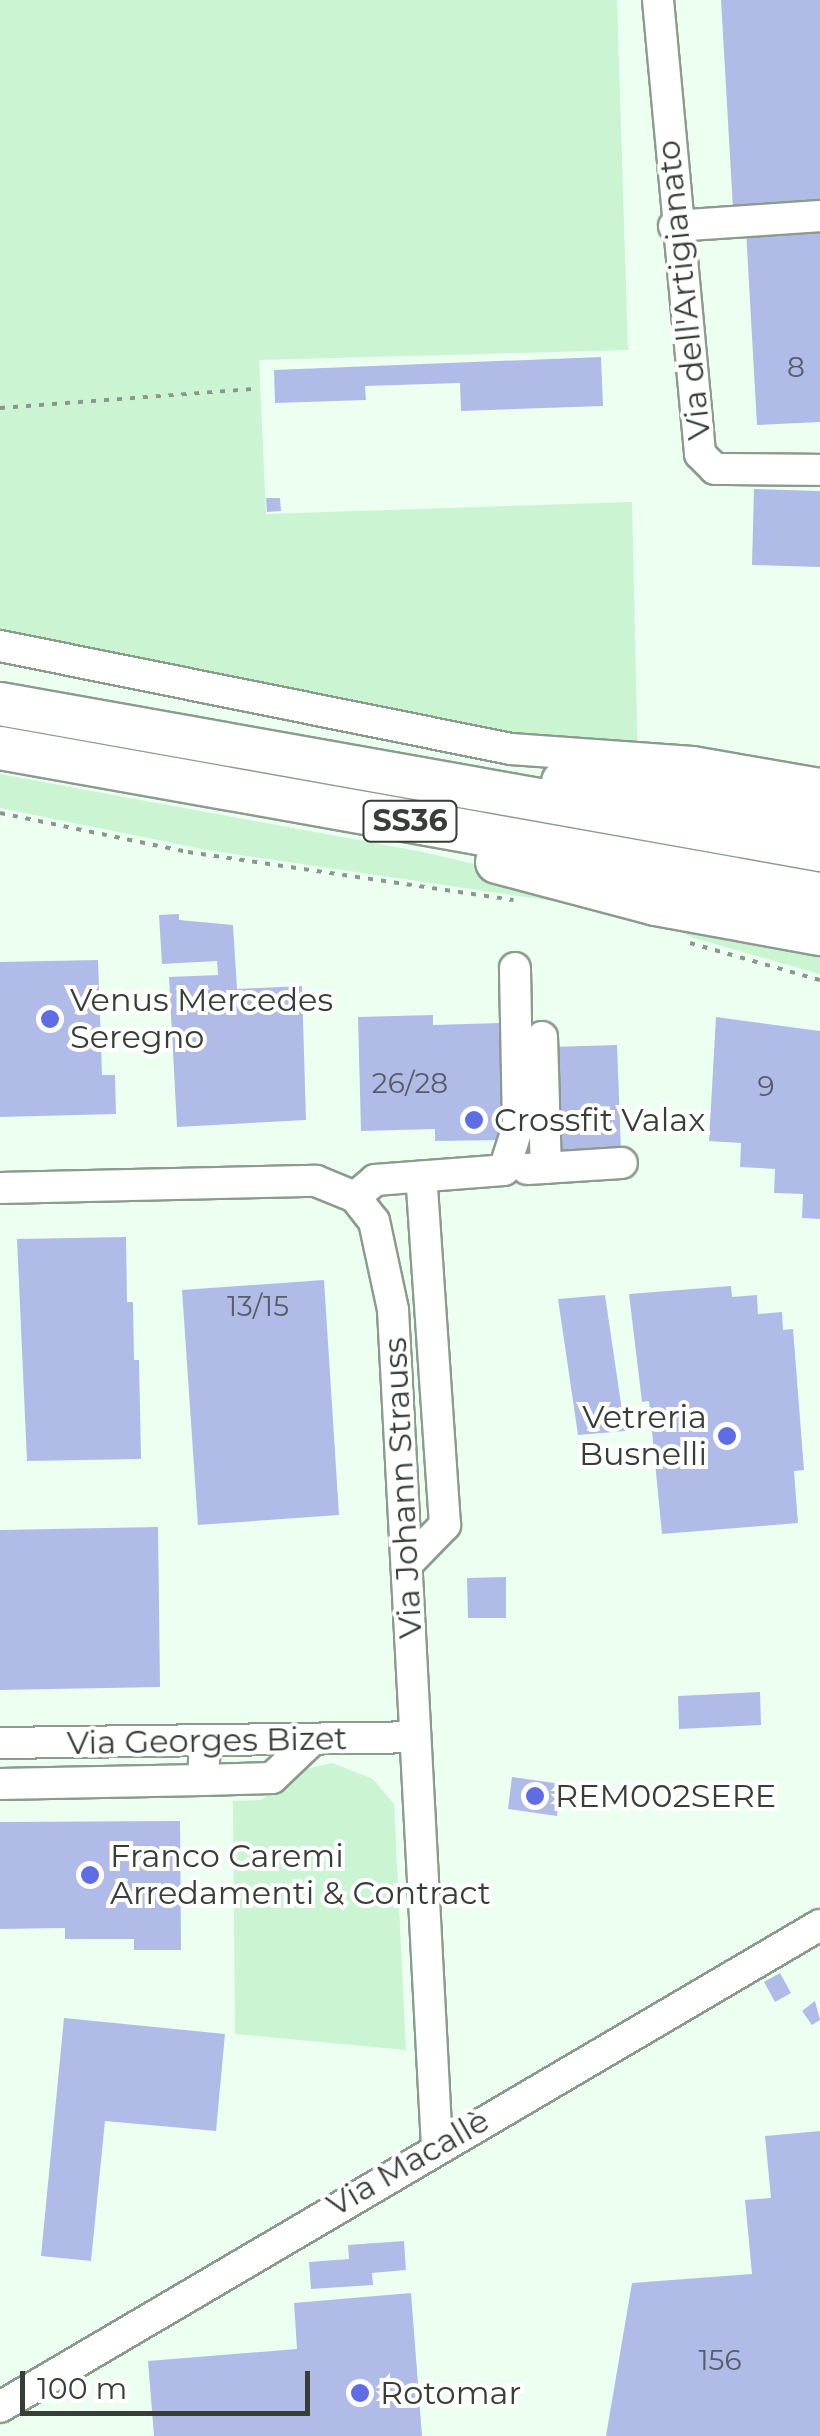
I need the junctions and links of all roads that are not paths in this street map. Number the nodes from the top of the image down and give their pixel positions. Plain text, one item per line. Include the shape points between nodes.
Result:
1 (658, 0) edge
2 (820, 216) edge
3 (674, 226) junction
4 (820, 470) edge
5 (0, 646) edge
6 (0, 704) edge
7 (0, 748) edge
8 (331, 763) junction
9 (820, 784) edge
10 (324, 806) junction
11 (820, 810) edge
12 (820, 850) edge
13 (820, 894) edge
14 (820, 934) edge
15 (516, 968) dead end
16 (542, 1037) dead end
17 (622, 1162) dead end
18 (546, 1168) junction
19 (504, 1170) junction
20 (421, 1177) junction
21 (0, 1188) edge
22 (356, 1197) junction
23 (408, 1562) junction
24 (414, 1737) junction
25 (205, 1742) junction
26 (311, 1742) junction
27 (0, 1744) edge
28 (203, 1780) junction
29 (0, 1784) edge
30 (820, 1925) edge
31 (437, 2146) junction
32 (1, 2406) edge

1 - 3 street, Via dell'Artigianato
2 - 3 street
3 - 4 street, Via dell'Artigianato via 700,454 714,469
5 - 9 street via 482,744 693,762
6 - 8 highway, SS36
7 - 10 highway, SS36
8 - 11 highway via 688,786
8 - 12 highway, SS36
10 - 13 highway, SS36
10 - 14 highway via 373,836 656,904
15 - 19 street via 518,1126
16 - 18 street
17 - 18 street
18 - 19 street
19 - 20 street
20 - 22 street via 376,1180
20 - 23 street via 446,1524
21 - 22 street via 316,1182
22 - 23 street, Via Johann Strauss via 386,1253
23 - 24 street, Via Johann Strauss
24 - 26 street, Via Georges Bizet
24 - 31 street, Via Johann Strauss
25 - 26 street, Via Georges Bizet
25 - 27 street, Via Georges Bizet
25 - 28 street
26 - 28 street via 272,1778
28 - 29 street
30 - 31 street, Via Macallè
31 - 32 street, Via Macallè

